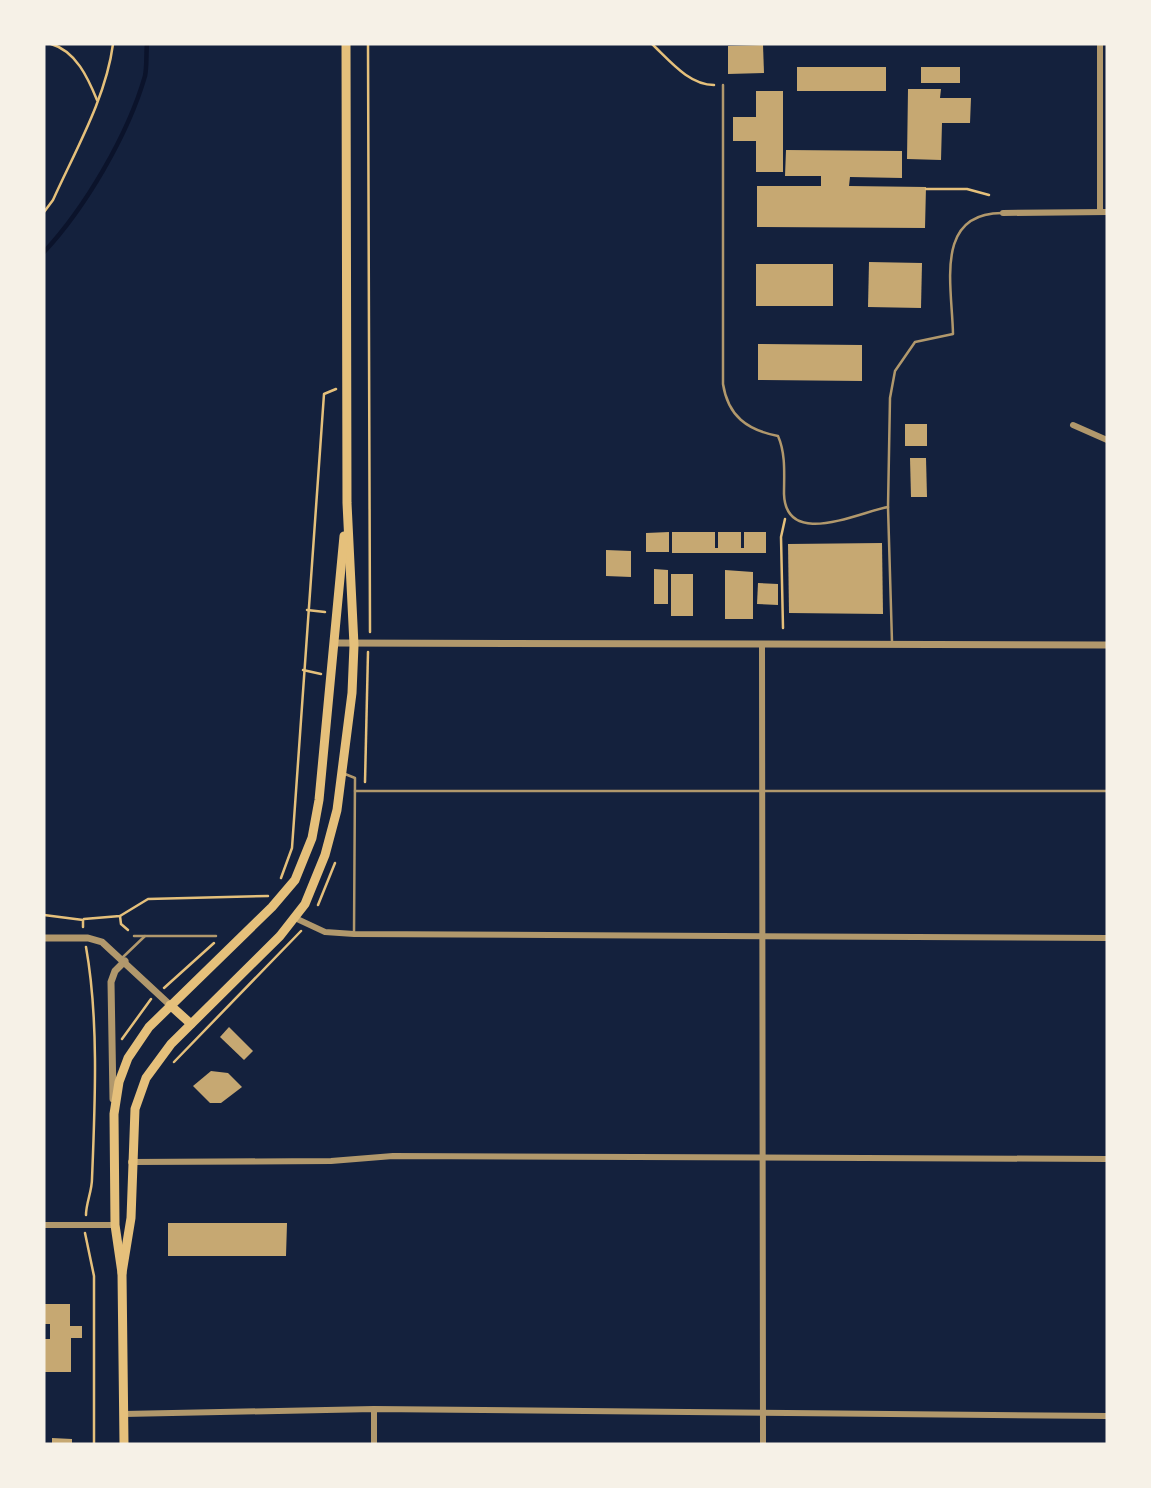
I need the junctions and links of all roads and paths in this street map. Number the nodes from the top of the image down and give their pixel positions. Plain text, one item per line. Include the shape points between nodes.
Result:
1 (51, 44) edge
2 (113, 44) edge
3 (346, 44) edge
4 (368, 44) edge
5 (652, 44) edge
6 (1100, 44) edge
7 (723, 85) joint
8 (97, 100) junction
9 (926, 189) dead end
10 (989, 195) dead end
11 (44, 212) edge
12 (1104, 212) edge
13 (1003, 213) joint
14 (324, 394) dead end
15 (1073, 425) dead end
16 (1107, 440) edge
17 (347, 503) junction
18 (888, 507) junction
19 (786, 509) junction
20 (370, 628) dead end
21 (783, 628) dead end
22 (334, 643) junction
23 (355, 645) junction
24 (892, 645) junction
25 (1107, 645) edge
26 (762, 646) junction
27 (366, 664) dead end
28 (366, 674) dead end
29 (342, 773) junction
30 (355, 791) junction
31 (762, 791) junction
32 (1107, 791) edge
33 (278, 884) dead end
34 (273, 890) dead end
35 (268, 896) junction
36 (259, 906) dead end
37 (44, 915) edge
38 (120, 916) junction
39 (295, 918) junction
40 (83, 920) junction
41 (354, 934) junction
42 (134, 936) joint
43 (145, 936) junction
44 (216, 936) dead end
45 (223, 936) dead end
46 (762, 937) junction
47 (44, 938) edge
48 (84, 938) junction
49 (1107, 938) edge
50 (123, 959) junction
51 (158, 993) junction
52 (170, 1005) junction
53 (191, 1024) junction
54 (111, 1056) junction
55 (114, 1114) junction
56 (764, 1157) junction
57 (1107, 1159) edge
58 (131, 1162) junction
59 (44, 1225) edge
60 (86, 1225) junction
61 (115, 1225) junction
62 (122, 1273) junction
63 (374, 1409) junction
64 (124, 1414) junction
65 (763, 1414) junction
66 (1107, 1416) edge
67 (94, 1444) edge
68 (124, 1444) edge
69 (374, 1444) edge
70 (763, 1444) edge

1 - 8 path via 84,71
2 - 8 path
3 - 17 main road
4 - 20 path
5 - 7 path via 702,85
6 - 12 street
7 - 19 lane via 723,384 734,415 746,425 778,436 783,447
8 - 11 path
9 - 10 path via 967,189
12 - 13 street
13 - 18 lane via 983,213 967,220 956,237 954,334 915,342 895,371 890,398
14 - 33 path via 292,848
15 - 16 street
17 - 22 main road
17 - 23 main road
18 - 19 lane via 817,525 793,518
18 - 24 lane
19 - 21 path via 781,537
22 - 23 street
22 - 52 main road via 319,800 312,838 295,880
23 - 26 street
23 - 29 main road
24 - 25 street
24 - 26 street
26 - 31 street
27 - 28 path
29 - 30 lane via 355,778
29 - 39 main road via 326,855
30 - 31 lane
30 - 41 lane
31 - 32 lane
31 - 46 street
34 - 35 path
35 - 36 path
35 - 38 path via 148,900
37 - 40 path
38 - 40 path
38 - 42 path via 121,924
39 - 41 street via 325,932
39 - 53 main road
40 - 48 path
41 - 46 street
42 - 43 lane
43 - 44 lane
43 - 50 lane
45 - 51 path
46 - 49 street
46 - 56 street
47 - 48 street
48 - 50 street via 102,942
48 - 60 path via 91,967 93,1056 92,1181
50 - 51 street
50 - 54 street via 111,982
51 - 52 street
51 - 54 path via 146,1003
52 - 53 main road
52 - 55 main road via 128,1058
53 - 58 main road via 156,1063 139,1094
54 - 55 street
55 - 61 main road
56 - 57 street
56 - 58 street via 393,1156 331,1161
56 - 65 street
58 - 62 main road via 131,1218
59 - 60 street
60 - 61 street
60 - 67 path via 94,1276
61 - 62 main road
62 - 64 main road
63 - 64 street
63 - 65 street
63 - 69 street
64 - 68 main road
65 - 66 street
65 - 70 street

